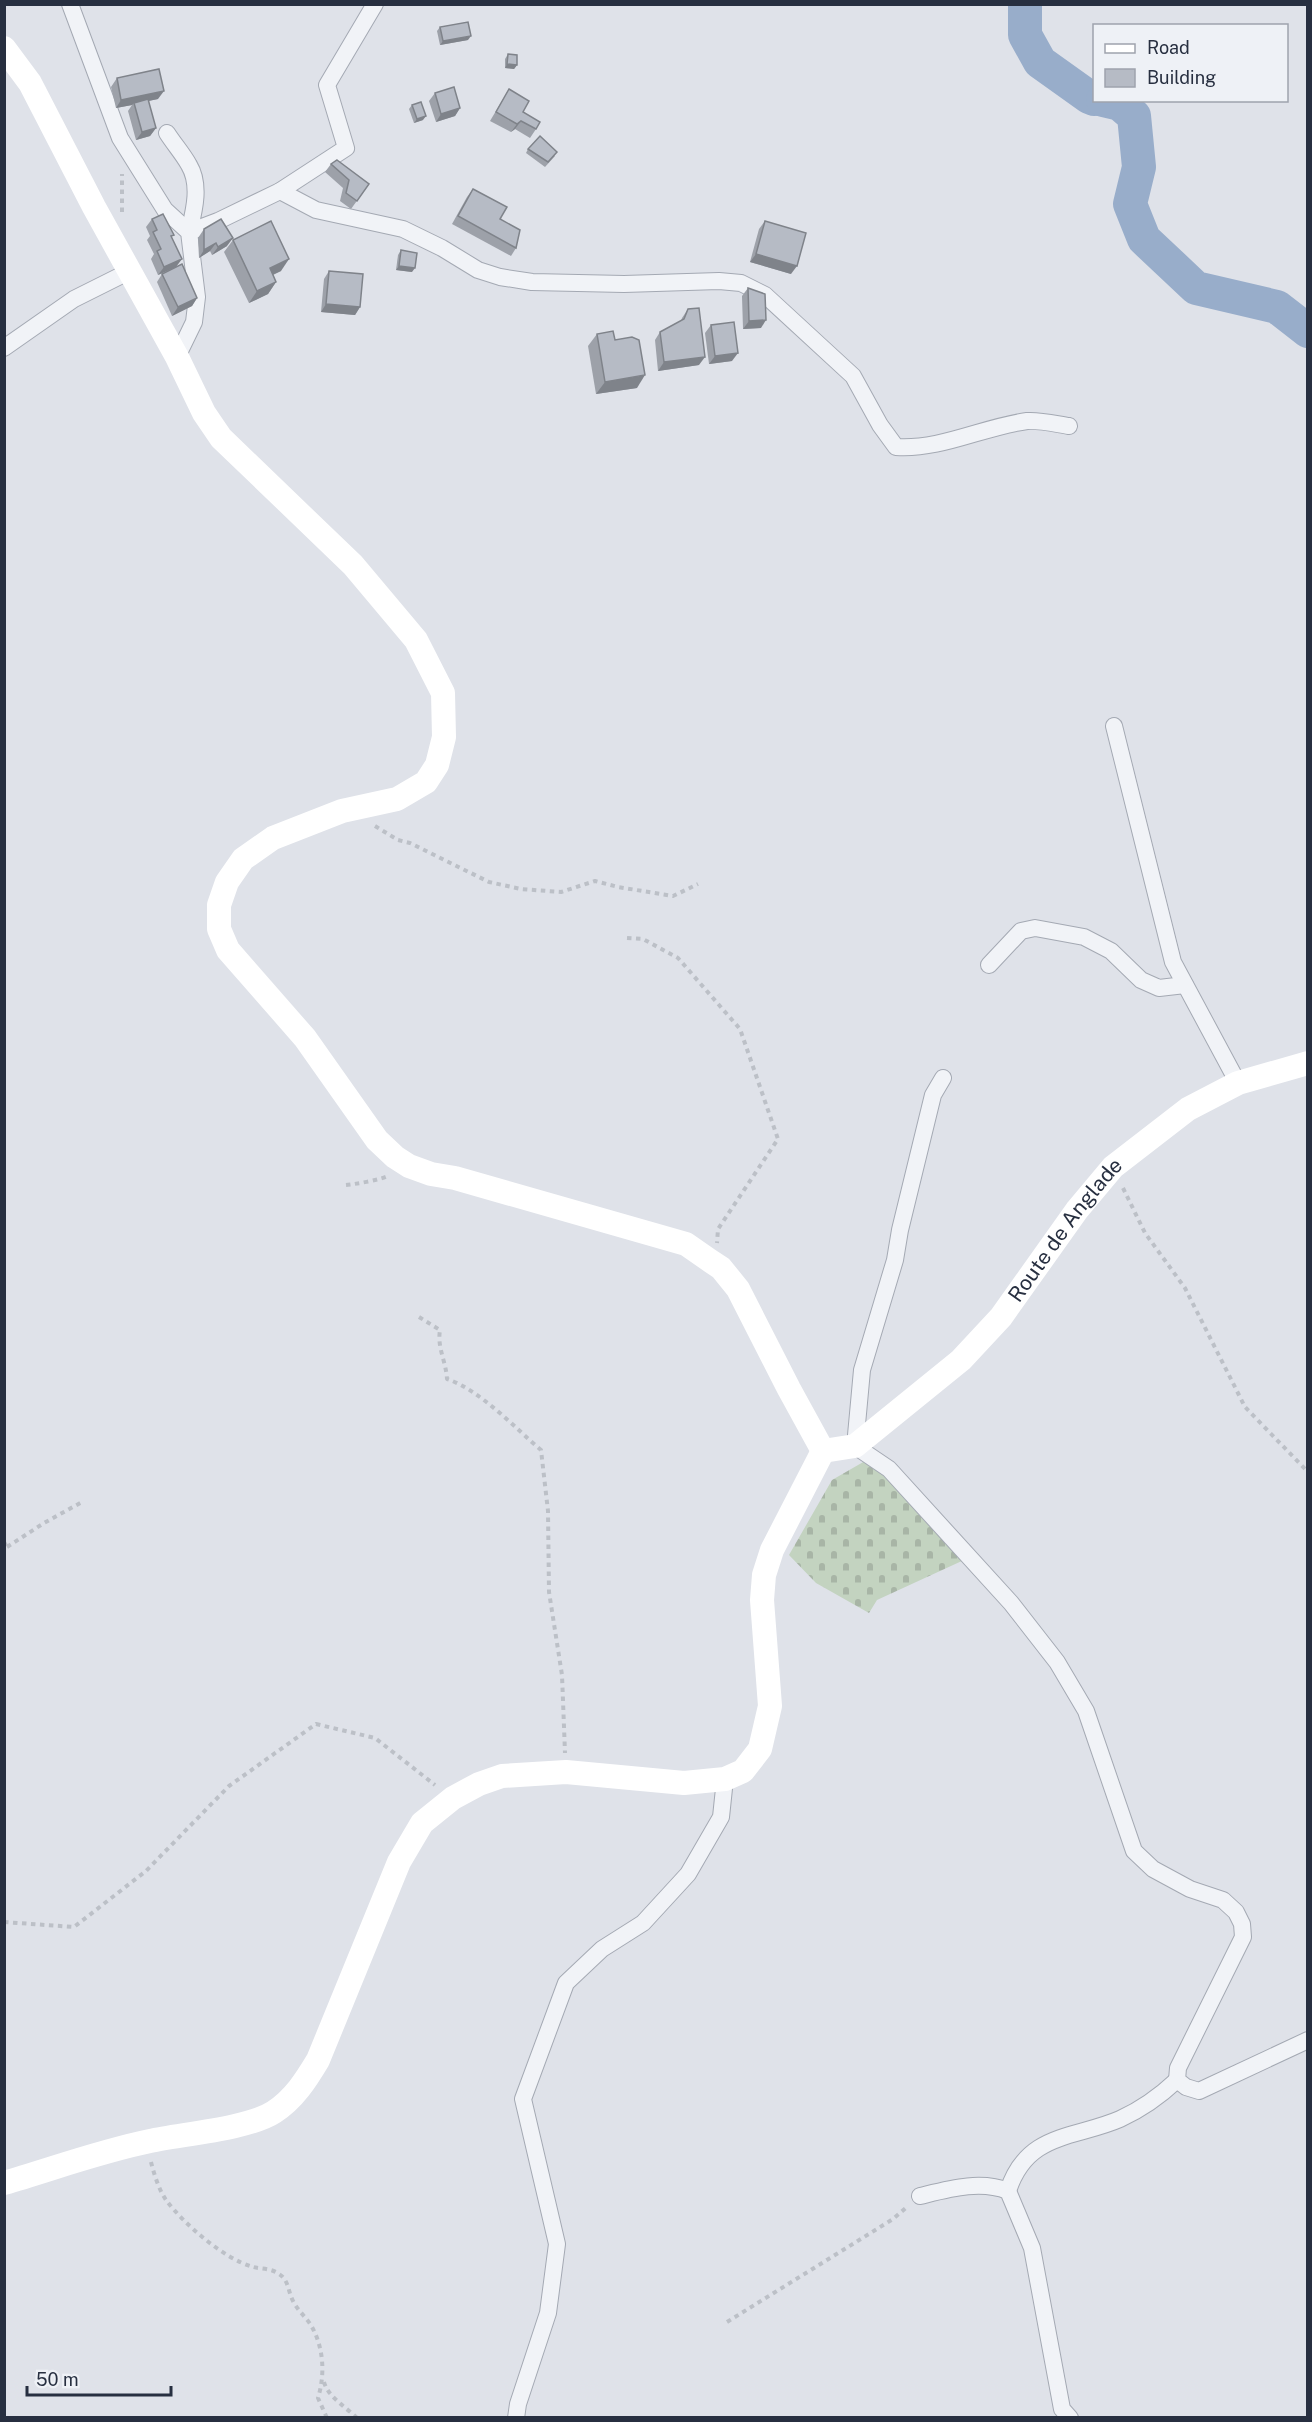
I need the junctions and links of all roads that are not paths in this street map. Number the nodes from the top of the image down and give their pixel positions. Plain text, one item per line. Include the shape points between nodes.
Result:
1 (70, 4) edge
2 (375, 4) edge
3 (4, 48) edge
4 (166, 133) dead end
5 (280, 191) junction
6 (189, 232) junction
7 (130, 271) junction
8 (4, 348) edge
9 (177, 357) junction
10 (1069, 426) dead end
11 (1114, 726) dead end
12 (989, 965) dead end
13 (1185, 985) junction
14 (1308, 1063) edge
15 (943, 1078) dead end
16 (1238, 1083) junction
17 (855, 1446) junction
18 (823, 1451) junction
19 (725, 1779) junction
20 (1308, 2040) edge
21 (1177, 2080) junction
22 (4, 2183) edge
23 (1008, 2191) junction
24 (920, 2196) road end
25 (516, 2418) edge
26 (1070, 2418) edge

1 - 6 street via 120,138 165,210
2 - 5 street via 327,85 346,148
3 - 7 street via 30,83
4 - 6 street via 191,167 196,185
5 - 6 street
5 - 10 street via 316,210 403,229 478,270 500,277 532,282 741,283 765,295 853,376 896,447 940,444 966,434 1030,421
6 - 9 street via 195,322
7 - 8 street via 74,299
7 - 9 street
9 - 18 street via 204,413 221,438 353,565 416,640 443,693 444,737 437,765 426,782 397,799 342,811 273,837 243,859 227,882 219,905 219,929 228,950 305,1038 377,1140 395,1157 409,1166 686,1244 721,1268 738,1289
11 - 13 street via 1166,939
12 - 13 street via 1022,931 1035,928 1084,937 1111,951 1141,980 1159,988
13 - 16 street
14 - 16 street, Route de Anglade
15 - 17 street via 933,1095 895,1260 862,1370
16 - 17 street, Route de Anglade via 1188,1109 1113,1167 1077,1210 1001,1317 961,1360
17 - 18 street
17 - 21 street via 889,1469 1011,1603 1057,1662 1086,1711 1134,1851 1153,1869 1223,1900 1236,1912 1243,1936 1178,2068
18 - 19 street via 772,1550 764,1575 762,1600 770,1706 760,1749 743,1771
19 - 22 street via 684,1783 566,1772 502,1776 453,1798 422,1823 399,1862 318,2060 288,2102 253,2121 147,2141
19 - 25 street via 721,1817 688,1874 643,1923 602,1949 566,1983 523,2099 556,2244 548,2313
20 - 21 street via 1199,2091
21 - 23 street via 1162,2095 1118,2120 1066,2135 1036,2151 1017,2171
23 - 24 street via 993,2185
23 - 26 street via 1032,2248 1062,2409

